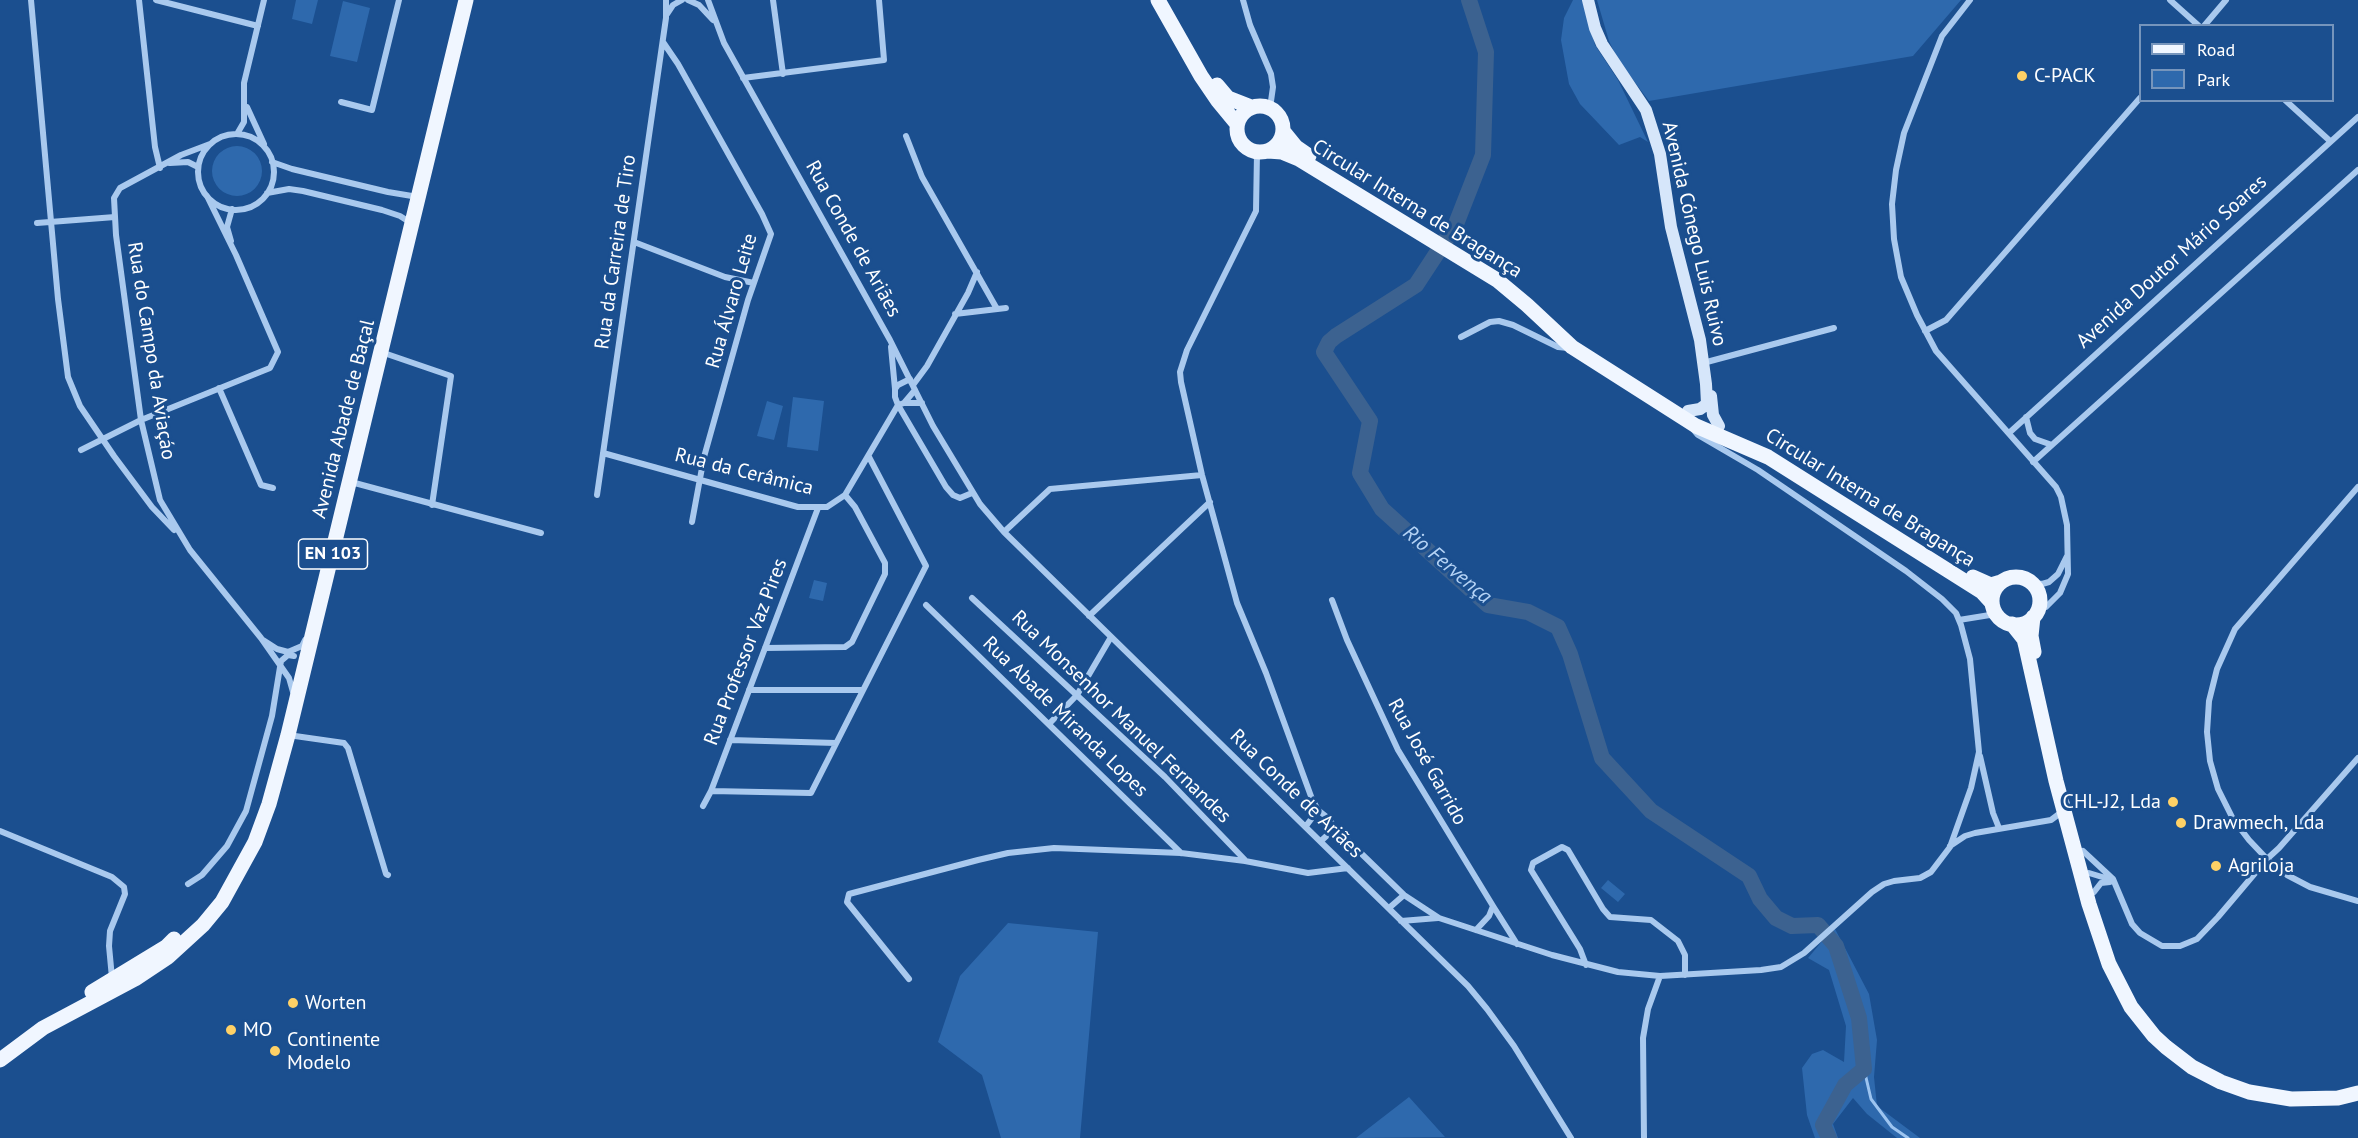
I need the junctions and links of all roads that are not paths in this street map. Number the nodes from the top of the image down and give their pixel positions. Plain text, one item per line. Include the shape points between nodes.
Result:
1 (31, 0) edge
2 (140, 0) edge
3 (156, 0) edge
4 (264, 0) edge
5 (399, 0) edge
6 (466, 0) edge
7 (666, 0) edge
8 (682, 0) edge
9 (688, 0) edge
10 (708, 0) edge
11 (774, 0) edge
12 (879, 0) edge
13 (1158, 0) edge
14 (1164, 0) edge
15 (1243, 0) edge
16 (1588, 0) edge
17 (1970, 0) edge
18 (2170, 0) edge
19 (2226, 0) edge
20 (675, 2) edge
21 (666, 14) junction
22 (715, 22) junction
23 (2197, 24) edge
24 (2206, 24) edge
25 (258, 26) junction
26 (663, 42) junction
27 (783, 74) junction
28 (743, 78) junction
29 (2139, 99) edge
30 (341, 102) dead end
31 (2287, 102) edge
32 (246, 104) junction
33 (1251, 107) junction
34 (1270, 108) junction
35 (2358, 117) edge
36 (1237, 124) junction
37 (1283, 131) junction
38 (237, 134) junction
39 (906, 136) dead end
40 (2331, 141) junction
41 (210, 144) junction
42 (265, 148) junction
43 (1263, 152) junction
44 (272, 162) junction
45 (170, 163) junction
46 (198, 167) junction
47 (160, 168) junction
48 (2358, 170) edge
49 (267, 193) junction
50 (207, 196) junction
51 (419, 197) junction
52 (232, 210) junction
53 (1395, 213) junction
54 (115, 217) junction
55 (53, 222) junction
56 (37, 223) dead end
57 (413, 224) junction
58 (634, 242) junction
59 (236, 255) junction
60 (1483, 268) junction
61 (977, 272) junction
62 (754, 283) junction
63 (1006, 308) dead end
64 (997, 309) junction
65 (955, 314) junction
66 (1834, 328) dead end
67 (1925, 331) junction
68 (1461, 337) dead end
69 (890, 340) junction
70 (1572, 347) junction
71 (381, 352) junction
72 (1702, 364) junction
73 (1706, 384) junction
74 (912, 385) junction
75 (219, 388) junction
76 (895, 389) junction
77 (922, 403) junction
78 (901, 404) junction
79 (1690, 417) junction
80 (2026, 417) junction
81 (141, 420) junction
82 (1719, 426) junction
83 (2008, 433) junction
84 (103, 438) junction
85 (2052, 445) junction
86 (81, 450) dead end
87 (603, 453) junction
88 (869, 457) junction
89 (2033, 462) junction
90 (1202, 475) junction
91 (698, 479) junction
92 (350, 482) junction
93 (273, 488) dead end
94 (2358, 488) edge
95 (972, 493) junction
96 (597, 495) dead end
97 (845, 495) junction
98 (1210, 502) junction
99 (432, 505) junction
100 (818, 508) junction
101 (692, 522) dead end
102 (1004, 532) junction
103 (541, 533) dead end
104 (183, 539) junction
105 (2068, 553) junction
106 (2001, 582) junction
107 (2030, 582) junction
108 (972, 598) dead end
109 (1332, 600) dead end
110 (926, 605) dead end
111 (1994, 608) junction
112 (2035, 613) junction
113 (1089, 616) junction
114 (1959, 620) junction
115 (2012, 624) junction
116 (315, 625) junction
117 (1111, 637) junction
118 (261, 638) junction
119 (765, 648) junction
120 (282, 651) junction
121 (294, 656) junction
122 (304, 669) junction
123 (282, 670) junction
124 (749, 690) junction
125 (863, 690) junction
126 (1077, 695) junction
127 (294, 711) junction
128 (1049, 724) junction
129 (288, 735) junction
130 (730, 740) junction
131 (836, 743) junction
132 (1979, 752) junction
133 (2358, 758) edge
134 (2056, 781) junction
135 (711, 791) junction
136 (703, 806) dead end
137 (2062, 806) junction
138 (1318, 810) junction
139 (2044, 822) junction
140 (1306, 826) junction
141 (1335, 828) junction
142 (1999, 828) junction
143 (2063, 829) junction
144 (0, 831) edge
145 (1321, 841) junction
146 (1950, 847) junction
147 (2083, 851) junction
148 (1181, 853) junction
149 (2267, 859) junction
150 (1245, 861) junction
151 (1348, 868) junction
152 (2089, 873) junction
153 (388, 875) dead end
154 (236, 878) junction
155 (188, 884) dead end
156 (2115, 886) junction
157 (2094, 892) junction
158 (1404, 895) junction
159 (2358, 901) edge
160 (1492, 906) junction
161 (1389, 908) junction
162 (1439, 918) junction
163 (1401, 921) junction
164 (1476, 930) junction
165 (1517, 944) junction
166 (1586, 965) junction
167 (1685, 975) junction
168 (1660, 976) junction
169 (112, 978) junction
170 (909, 980) dead end
171 (0, 1050) edge
172 (0, 1060) edge
173 (2358, 1086) edge
174 (2358, 1093) edge
175 (1571, 1138) edge
176 (1644, 1138) edge

1 - 55 street
2 - 47 street via 154,147
3 - 25 street
4 - 25 street
5 - 30 street via 372,110
6 - 51 main road, Avenida Abade de Baçal / EN 103
7 - 21 street, Rua da Carreira de Tiro
8 - 20 street
9 - 22 street via 699,5
10 - 22 street, Rua Conde de Ariães
11 - 27 street
12 - 27 street via 884,60
13 - 36 main road via 1201,76
14 - 33 main road via 1223,93
15 - 34 street via 1271,74
16 - 72 street, Avenida Cónego Luis Ruivo via 1598,36 1646,110 1660,154 1671,227 1700,340
17 - 67 street via 1942,36 1932,57 1904,133 1896,170 1892,204 1894,239 1901,277
18 - 23 street
19 - 24 street
20 - 21 street
21 - 26 street, Rua da Carreira de Tiro
22 - 28 street, Rua Conde de Ariães
25 - 32 street via 244,83
26 - 58 street, Rua da Carreira de Tiro
26 - 62 street, Rua Álvaro Leite via 770,228
27 - 28 street
28 - 69 street, Rua Conde de Ariães
29 - 67 street via 1946,320
31 - 40 street
32 - 38 street via 244,122
32 - 42 street
33 - 34 main road
33 - 36 main road
34 - 37 main road via 1281,120
35 - 40 street, Avenida Doutor Mário Soares
36 - 43 main road via 1239,139 1249,150
37 - 43 main road via 1278,143
37 - 53 main road, Circular Interna de Bragança via 1296,147
38 - 41 street
38 - 42 street via 257,140
39 - 61 street via 922,177
40 - 80 street, Avenida Doutor Mário Soares
41 - 45 street, Rua do Campo da Aviaçáo
41 - 46 street
42 - 44 street
43 - 53 main road, Circular Interna de Bragança via 1281,152 1299,159
43 - 90 street via 1256,211 1187,350 1180,372
44 - 49 street via 272,183
44 - 51 street
45 - 46 street via 188,162
45 - 47 street, Rua do Campo da Aviaçáo
46 - 50 street via 201,187
47 - 54 street, Rua do Campo da Aviaçáo via 116,192
48 - 85 street
49 - 52 street via 252,206
49 - 57 street via 303,191 382,210
50 - 52 street
50 - 59 street
51 - 57 main road, Avenida Abade de Baçal / EN 103
52 - 59 street via 227,227
53 - 60 main road, Circular Interna de Bragança
54 - 55 street
54 - 81 street, Rua do Campo da Aviaçáo
55 - 56 street
55 - 84 street via 68,377 80,406
57 - 71 main road, Avenida Abade de Baçal / EN 103
58 - 62 street
58 - 87 street, Rua da Carreira de Tiro
59 - 75 street via 278,352 270,368
60 - 70 main road, Circular Interna de Bragança
60 - 79 main road, Circular Interna de Bragança via 1516,286 1579,344
61 - 64 street
61 - 65 street
62 - 91 street, Rua Álvaro Leite
63 - 64 street
64 - 65 street
65 - 74 street
66 - 72 street
67 - 83 street via 1953,372
68 - 70 street via 1499,321 1558,347
69 - 74 street, Rua Conde de Ariães
69 - 76 street
70 - 79 main road, Circular Interna de Bragança
71 - 92 main road, Avenida Abade de Baçal / EN 103
71 - 99 street via 451,376
72 - 73 street, Avenida Cónego Luis Ruivo
73 - 79 street via 1707,404
73 - 82 street, Avenida Cónego Luis Ruivo
74 - 76 street via 898,385
74 - 77 street, Rua Conde de Ariães
74 - 78 street
75 - 81 street
75 - 93 street via 261,485
76 - 78 street via 894,397
77 - 78 street
77 - 95 street, Rua Conde de Ariães
78 - 88 street
78 - 95 street via 946,487 960,498
79 - 82 main road, Circular Interna de Bragança
79 - 111 main road, Circular Interna de Bragança via 1768,457 1982,592
79 - 114 street via 1694,432 1758,470 1906,571 1942,598
80 - 83 street, Avenida Doutor Mário Soares
80 - 85 street via 2030,433
81 - 84 street
81 - 104 street, Rua do Campo da Aviaçáo via 160,500
82 - 106 main road, Circular Interna de Bragança via 1772,449 1978,580 1991,585
83 - 89 street
84 - 86 street
84 - 104 street via 152,507
85 - 89 street
87 - 91 street, Rua da Cerâmica
87 - 96 street, Rua da Carreira de Tiro
88 - 97 street
88 - 125 street via 926,566
89 - 105 street via 2061,496
90 - 98 street
90 - 102 street via 1050,489
91 - 100 street, Rua da Cerâmica via 798,507
91 - 101 street, Rua Álvaro Leite
92 - 99 street
92 - 116 main road, Avenida Abade de Baçal / EN 103
94 - 149 street via 2235,629 2217,669 2209,701 2207,732 2218,789 2233,819
95 - 102 street, Rua Conde de Ariães
97 - 100 street, Rua da Cerâmica via 827,507
97 - 119 street via 885,563 885,574 852,642 844,647
98 - 113 street
98 - 138 street via 1237,603
99 - 103 street
100 - 119 street, Rua Professor Vaz Pires
102 - 113 street, Rua Conde de Ariães
104 - 118 street, Rua do Campo da Aviaçáo
105 - 107 street via 2051,581
105 - 112 street via 2063,589
106 - 107 main road via 2015,577
106 - 111 main road via 1995,588
107 - 112 main road via 2039,594
108 - 126 street, Rua Monsenhor Manuel Fernandes
109 - 160 street, Rua José Garrido via 1398,750
110 - 128 street, Rua Abade Miranda Lopes
111 - 114 street
111 - 115 main road via 2005,622
112 - 115 main road via 2019,624
112 - 147 main road via 2031,636 2035,656
113 - 117 street, Rua Conde de Ariães
114 - 132 street via 1970,659
115 - 134 main road via 2024,639
116 - 120 street via 302,645
116 - 122 main road, Avenida Abade de Baçal / EN 103
117 - 126 street
117 - 140 street, Rua Conde de Ariães
118 - 120 street
118 - 123 street, Rua do Campo da Aviaçáo
119 - 124 street, Rua Professor Vaz Pires
120 - 121 street
121 - 122 street
121 - 123 street via 285,656
122 - 123 street via 294,673
122 - 127 main road, Avenida Abade de Baçal / EN 103
123 - 127 street, Rua do Campo da Aviaçáo via 292,687
123 - 155 street via 246,811 227,846 202,875
124 - 125 street
124 - 130 street, Rua Professor Vaz Pires
125 - 131 street
126 - 128 street
126 - 150 street, Rua Monsenhor Manuel Fernandes via 1165,777
127 - 129 main road, Avenida Abade de Baçal / EN 103
128 - 148 street, Rua Abade Miranda Lopes
129 - 153 street via 344,743 348,748
129 - 154 main road, Avenida Abade de Baçal / EN 103 via 269,804
130 - 131 street
130 - 135 street, Rua Professor Vaz Pires
131 - 135 street via 811,793
132 - 142 street
132 - 146 street
133 - 149 street
134 - 137 main road
134 - 152 main road via 2066,803 2079,859
135 - 136 street, Rua Professor Vaz Pires
137 - 139 street via 2055,818
137 - 143 main road
138 - 140 street
138 - 141 street
139 - 142 street
139 - 143 street
140 - 145 street, Rua Conde de Ariães
141 - 145 street
141 - 158 street
142 - 146 street via 1965,836
143 - 174 main road via 2109,964 2131,1007 2154,1036 2192,1067 2249,1092 2310,1100
144 - 169 street via 111,877 124,887 125,894 110,931
145 - 151 street, Rua Conde de Ariães
146 - 167 street via 1931,872 1920,878 1884,884 1814,945 1781,967
147 - 152 main road
147 - 156 street
148 - 150 street
148 - 170 street via 1095,848 1008,853 849,894 847,902
149 - 156 street via 2197,939 2180,946 2162,946 2140,933
149 - 159 street via 2310,887
150 - 151 street via 1308,873
151 - 161 street, Rua Conde de Ariães
152 - 156 street via 2109,879
152 - 157 main road
154 - 169 main road, Avenida Abade de Baçal / EN 103 via 166,947
154 - 172 main road, Avenida Abade de Baçal / EN 103 via 203,925 168,957 44,1028
156 - 157 street via 2104,882
157 - 173 main road via 2108,947 2122,981 2151,1023 2187,1056 2226,1078 2271,1091 2320,1093
158 - 161 street
158 - 162 street
160 - 164 street via 1489,916
160 - 165 street, Rua José Garrido
161 - 163 street, Rua Conde de Ariães
162 - 163 street
162 - 164 street
163 - 175 street, Rua Conde de Ariães via 1487,1009
164 - 165 street
165 - 166 street
166 - 167 street via 1532,870 1533,863 1562,847 1568,850 1610,917 1651,920 1678,941 1685,955
166 - 168 street
167 - 168 street
168 - 176 street via 1643,1038
169 - 171 main road, Avenida Abade de Baçal / EN 103 via 33,1024

